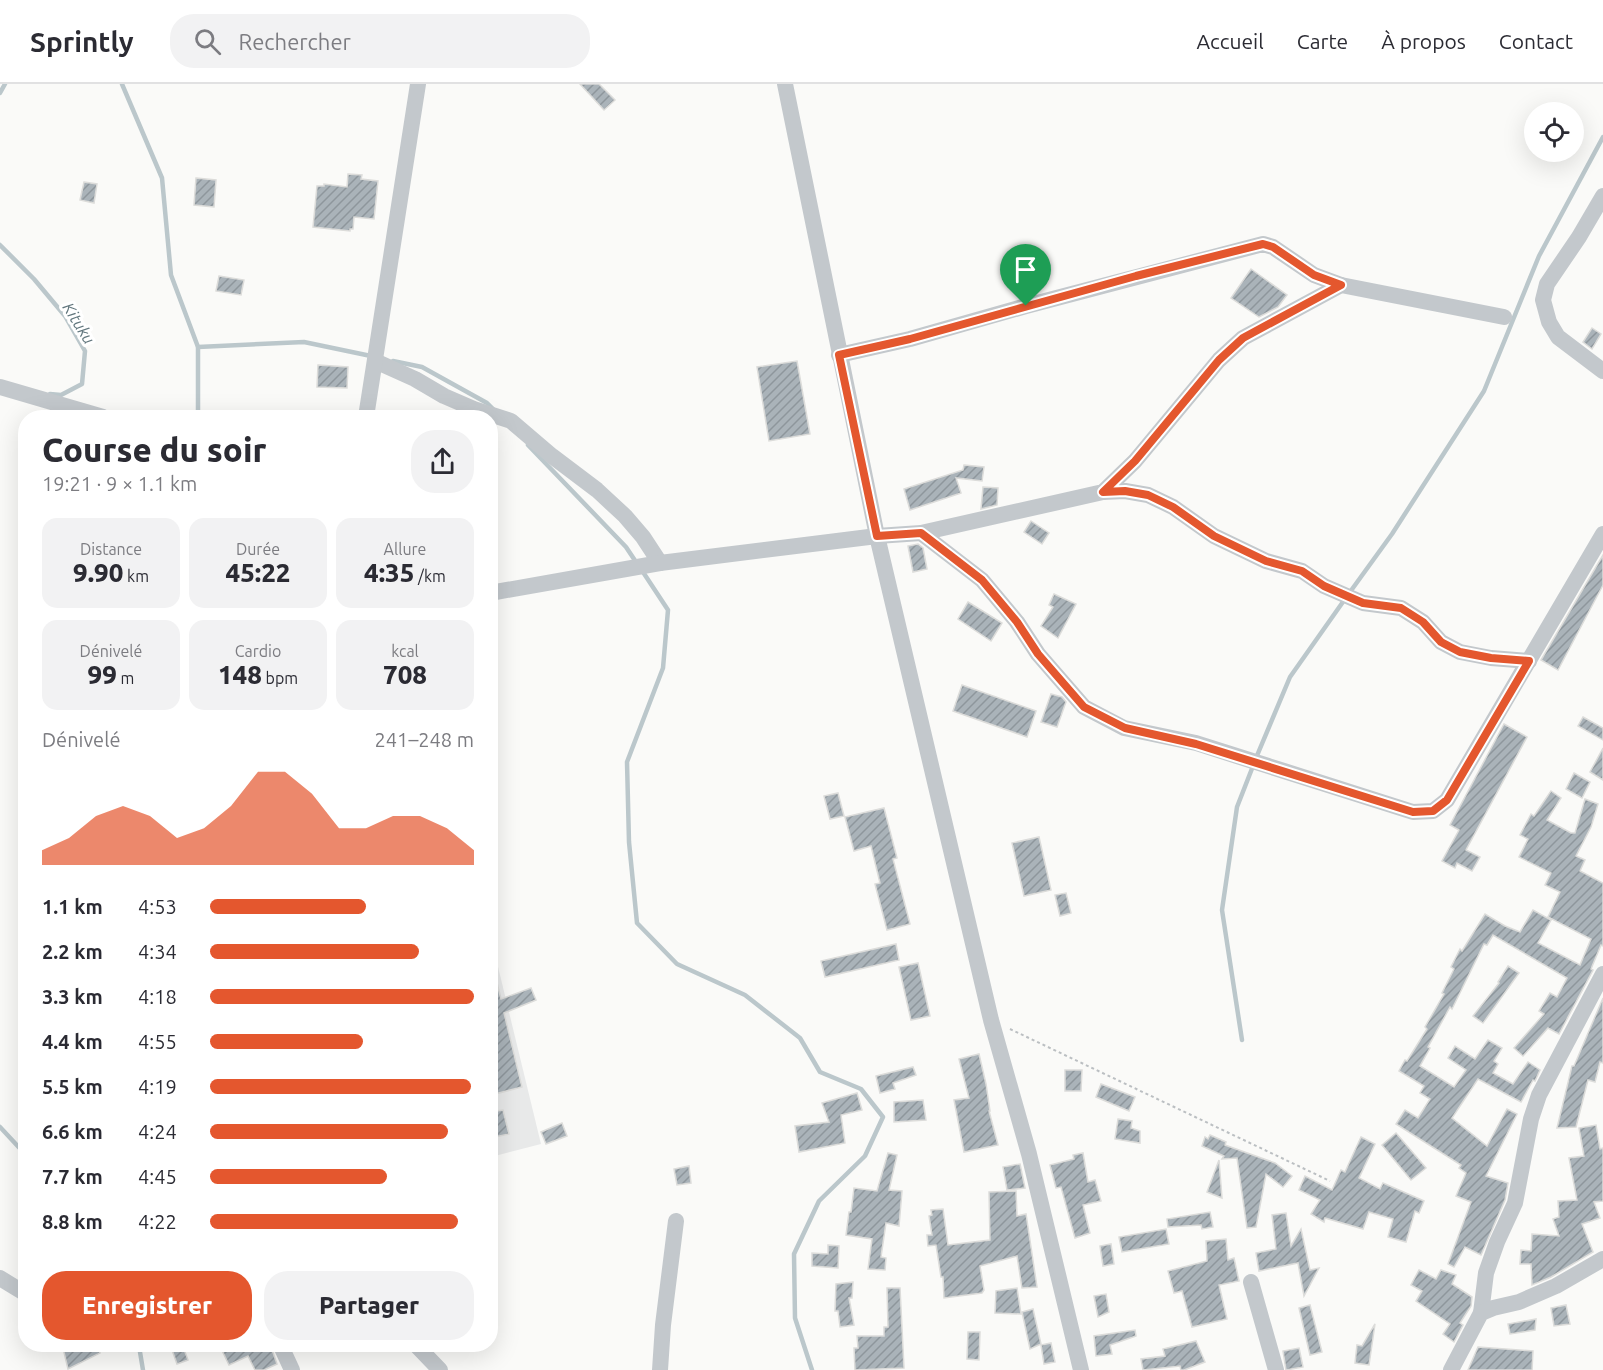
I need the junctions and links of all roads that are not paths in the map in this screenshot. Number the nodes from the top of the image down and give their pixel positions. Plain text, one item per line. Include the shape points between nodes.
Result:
1 (418, 84) edge
2 (785, 84) edge
3 (1603, 196) edge
4 (1341, 285) junction
5 (1504, 317) dead end
6 (839, 355) junction
7 (375, 361) junction
8 (1603, 371) edge
9 (0, 387) edge
10 (79, 410) edge
11 (367, 410) edge
12 (477, 410) edge
13 (498, 417) edge
14 (1103, 492) junction
15 (921, 533) junction
16 (1603, 534) edge
17 (877, 536) junction
18 (660, 563) junction
19 (498, 591) edge
20 (1529, 661) junction
21 (1603, 974) edge
22 (676, 1221) dead end
23 (1603, 1259) edge
24 (0, 1278) edge
25 (1251, 1282) dead end
26 (18, 1289) edge
27 (1481, 1314) junction
28 (284, 1352) edge
29 (423, 1352) edge
30 (292, 1370) edge
31 (440, 1370) edge
32 (660, 1370) edge
33 (1082, 1370) edge
34 (1276, 1370) edge
35 (1451, 1370) edge

1 - 7 street
2 - 6 street
3 - 8 street via 1547,284 1543,300 1558,337
4 - 5 street
4 - 6 street via 1314,275 1263,244
4 - 14 street via 1243,338
6 - 17 street
7 - 11 street
7 - 12 street
9 - 10 street
13 - 18 street via 510,421 597,490 625,516
14 - 15 street
14 - 20 street via 1148,495 1214,536 1266,561 1302,571 1324,586 1363,603 1401,608 1423,622 1441,642 1460,652
15 - 17 street
15 - 20 street via 982,580 1084,707 1125,728 1196,744 1413,812 1433,811 1447,800
16 - 20 street
17 - 18 street
17 - 33 street via 991,1020 1029,1154
18 - 19 street
21 - 27 street via 1539,1095 1515,1203 1486,1273
22 - 32 street
23 - 27 street via 1556,1286
24 - 26 street
25 - 34 street
27 - 35 street
28 - 30 street
29 - 31 street

